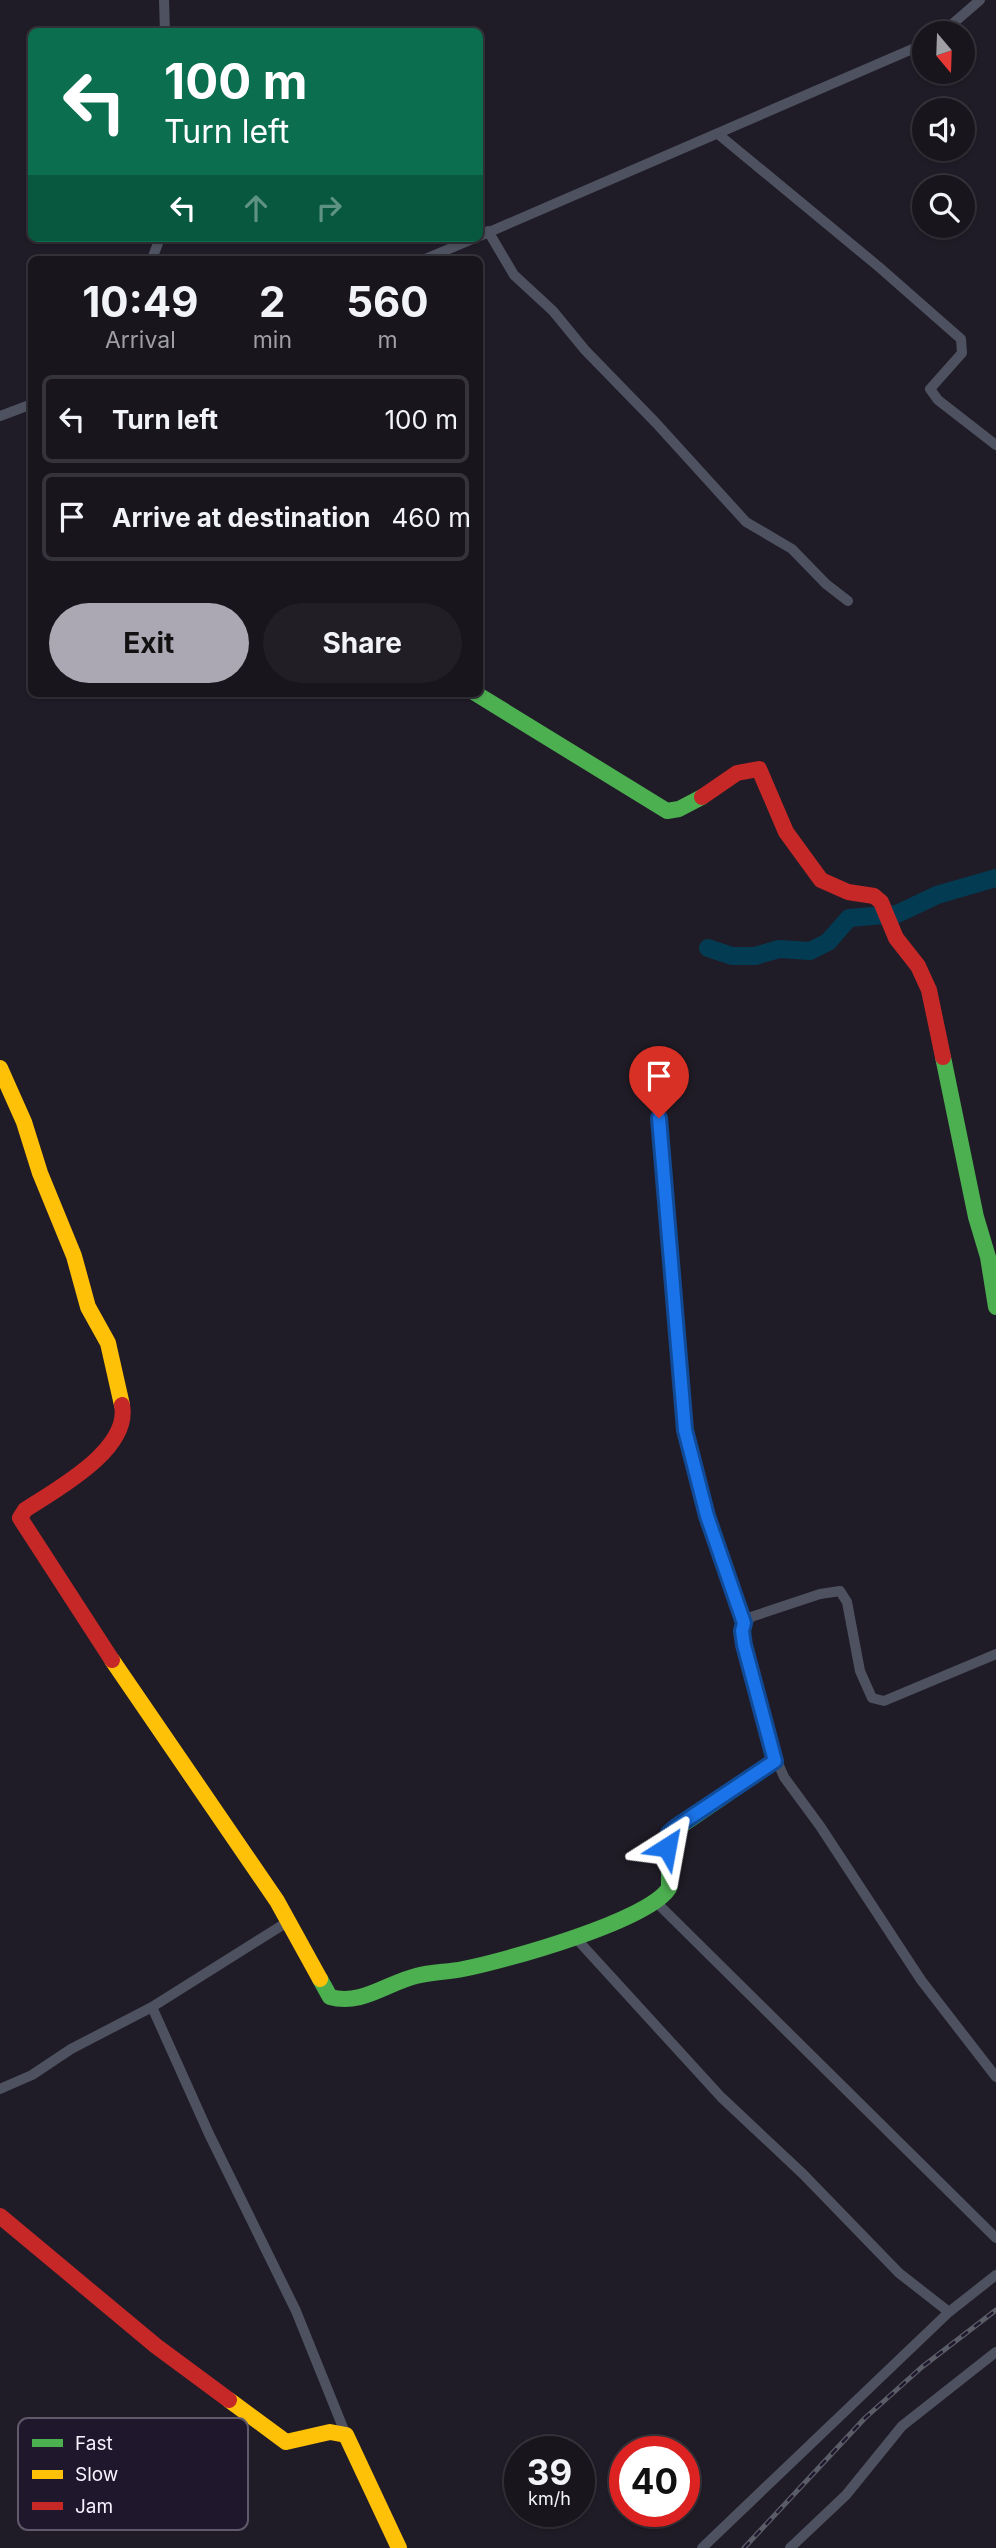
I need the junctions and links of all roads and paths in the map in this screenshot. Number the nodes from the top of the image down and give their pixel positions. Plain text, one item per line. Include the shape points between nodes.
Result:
1 (164, 0) edge
2 (980, 0) edge
3 (956, 21) edge
4 (164, 28) edge
5 (912, 49) edge
6 (718, 134) junction
7 (483, 234) edge
8 (483, 237) edge
9 (465, 242) edge
10 (432, 256) edge
11 (28, 406) edge
12 (0, 416) edge
13 (996, 445) edge
14 (848, 601) dead end
15 (482, 697) edge
16 (0, 1068) edge
17 (659, 1118) dead end
18 (996, 1307) edge
19 (744, 1623) junction
20 (996, 1654) edge
21 (775, 1761) junction
22 (656, 1902) junction
23 (289, 1921) junction
24 (573, 1935) junction
25 (152, 2007) junction
26 (996, 2077) edge
27 (0, 2089) edge
28 (0, 2216) edge
29 (996, 2238) edge
30 (996, 2275) edge
31 (948, 2312) junction
32 (996, 2352) edge
33 (346, 2435) junction
34 (399, 2548) edge
35 (702, 2548) edge
36 (790, 2548) edge

1 - 4 street
2 - 3 street
5 - 6 street
6 - 7 street
6 - 13 street via 961,339 962,353 930,389
8 - 14 street via 746,522 777,537
9 - 10 street
11 - 12 street
15 - 18 street via 667,811 684,808 744,770 760,769 782,823 821,880 848,892 874,896 929,990
16 - 23 street via 74,1256 86,1300 108,1343 123,1412 114,1439 91,1466 20,1518
17 - 19 street via 685,1430 707,1516
19 - 20 street via 758,1614 840,1591 863,1683 877,1700 903,1696
19 - 21 street via 744,1645
21 - 22 street via 669,1833 671,1882 667,1894
21 - 26 street via 921,1980
22 - 24 street
22 - 29 street
23 - 24 street via 327,1994 344,2001 404,1979 522,1954
23 - 25 street
24 - 31 street via 721,2097 899,2273
25 - 27 street
25 - 33 street via 296,2311
28 - 33 street via 156,2346 286,2442 295,2443 321,2431
30 - 31 street
31 - 35 street
32 - 36 street via 902,2426 846,2495
33 - 34 street

